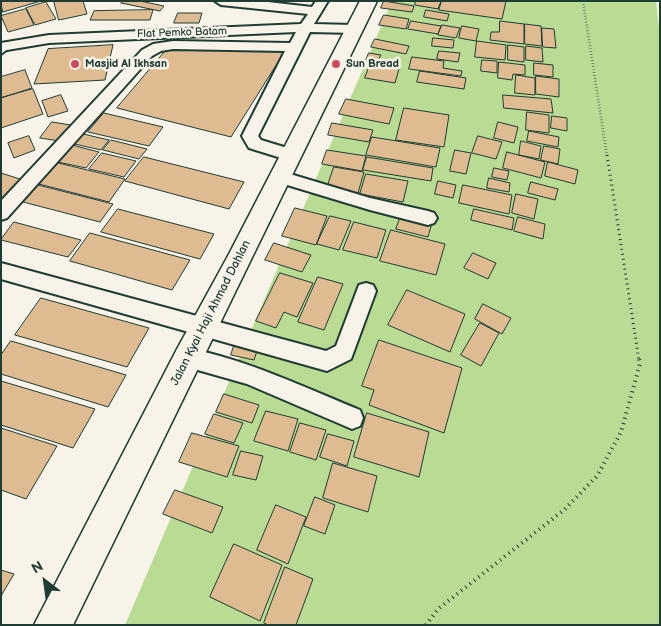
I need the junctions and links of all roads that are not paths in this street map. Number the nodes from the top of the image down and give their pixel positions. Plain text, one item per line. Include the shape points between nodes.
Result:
1 (221, 1) edge
2 (369, 1) edge
3 (319, 6) edge
4 (306, 28) junction
5 (354, 29) junction
6 (294, 47) junction
7 (5, 48) edge
8 (286, 166) junction
9 (1, 213) edge
10 (428, 218) dead end
11 (1, 271) edge
12 (366, 291) dead end
13 (204, 326) junction
14 (187, 358) junction
15 (352, 418) dead end
16 (53, 625) edge

1 - 3 street
2 - 5 main road, Jalan Kyai Haji Ahmad Dahlan
3 - 4 street
4 - 5 street, Flat Pemko Batam
4 - 6 street
4 - 7 street, Flat Pemko Batam via 81,37
5 - 8 main road, Jalan Kyai Haji Ahmad Dahlan
6 - 8 street via 250,136 255,144
6 - 9 street via 173,45 147,53
8 - 10 street via 370,204
8 - 13 main road, Jalan Kyai Haji Ahmad Dahlan
11 - 13 street
12 - 13 street via 344,352 327,361
13 - 14 main road, Jalan Kyai Haji Ahmad Dahlan
14 - 15 street via 205,360 247,375
14 - 16 main road, Jalan Kyai Haji Ahmad Dahlan

